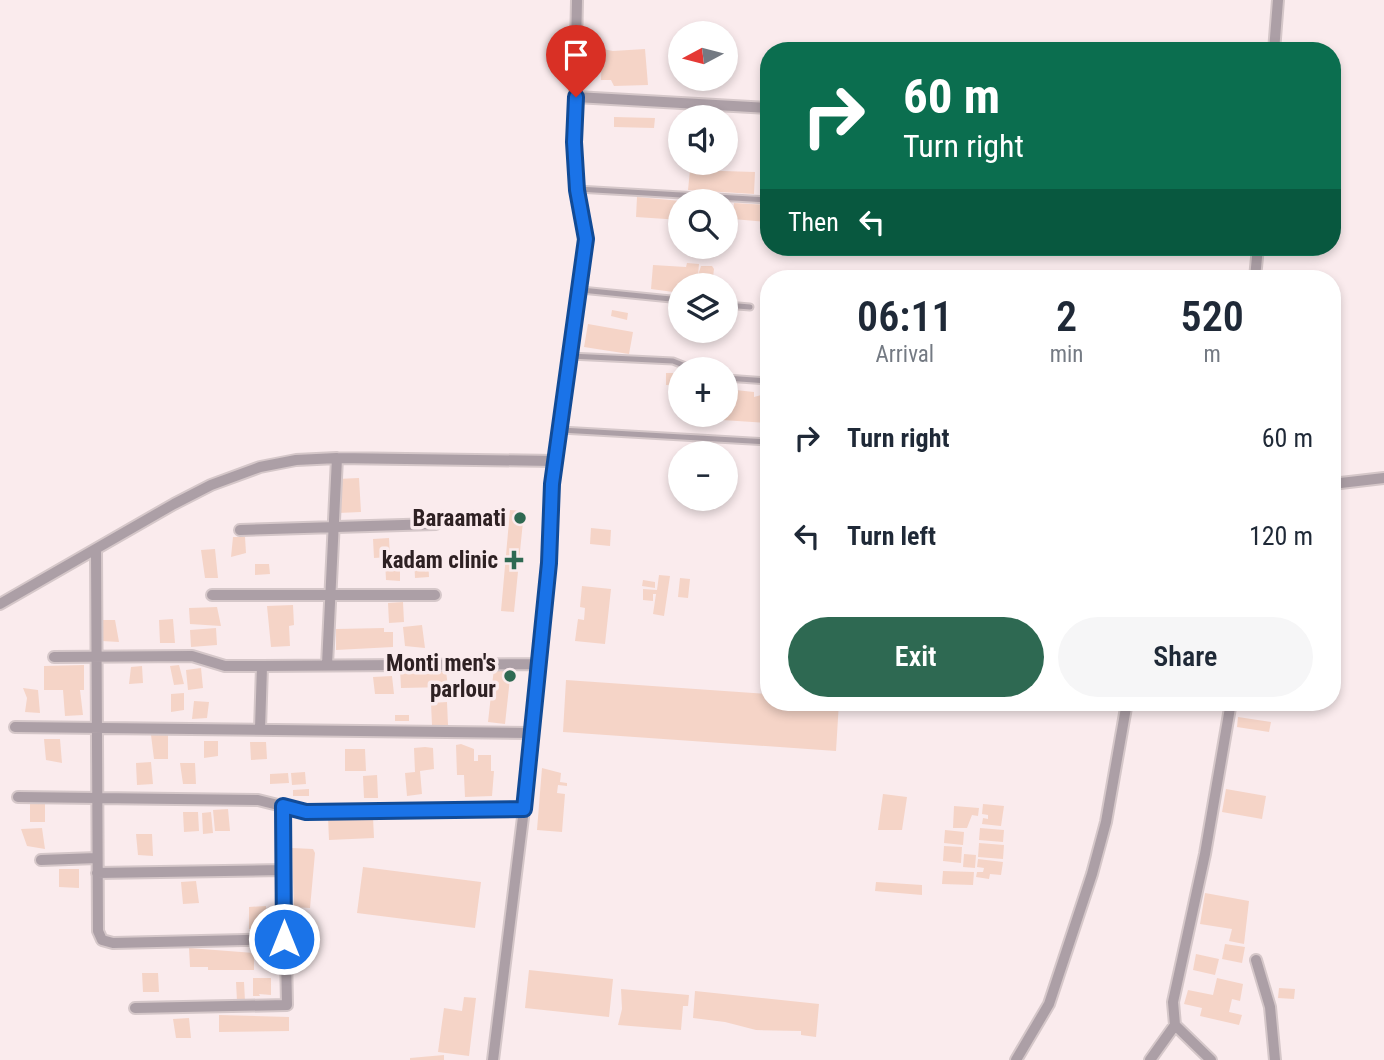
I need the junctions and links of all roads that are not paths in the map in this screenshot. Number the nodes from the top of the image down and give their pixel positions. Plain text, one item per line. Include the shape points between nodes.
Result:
1 (577, 0) edge
2 (1278, 0) edge
3 (1275, 42) edge
4 (576, 97) junction
5 (760, 108) edge
6 (577, 190) junction
7 (760, 200) edge
8 (581, 290) junction
9 (668, 299) edge
10 (738, 306) edge
11 (750, 307) dead end
12 (570, 356) junction
13 (668, 361) edge
14 (738, 378) edge
15 (760, 380) edge
16 (561, 430) junction
17 (760, 442) edge
18 (337, 458) junction
19 (555, 461) junction
20 (1384, 478) edge
21 (1341, 483) edge
22 (436, 524) dead end
23 (333, 529) junction
24 (240, 530) dead end
25 (96, 550) junction
26 (212, 595) dead end
27 (330, 595) junction
28 (435, 595) dead end
29 (0, 604) edge
30 (96, 656) junction
31 (54, 657) dead end
32 (538, 664) junction
33 (327, 665) junction
34 (262, 666) junction
35 (1125, 711) edge
36 (1229, 711) edge
37 (15, 727) dead end
38 (97, 728) junction
39 (260, 729) junction
40 (531, 733) junction
41 (18, 797) dead end
42 (96, 797) junction
43 (283, 806) junction
44 (524, 809) junction
45 (97, 858) junction
46 (41, 860) dead end
47 (283, 870) junction
48 (97, 873) junction
49 (284, 939) junction
50 (1256, 960) dead end
51 (135, 1008) dead end
52 (1175, 1026) junction
53 (493, 1060) edge
54 (1016, 1060) edge
55 (1150, 1060) edge
56 (1211, 1060) edge
57 (1275, 1060) edge

1 - 4 street
2 - 3 street
4 - 5 street
4 - 6 street
6 - 7 lane
6 - 8 street via 586,239
8 - 9 lane
8 - 12 street
10 - 11 lane
12 - 13 lane
12 - 16 street
14 - 15 lane
16 - 17 lane
16 - 19 street
18 - 19 street
18 - 23 street
18 - 25 street via 260,467 211,485
19 - 32 street
20 - 21 street
22 - 23 street
23 - 24 street
23 - 27 street
25 - 29 street
25 - 30 street
26 - 27 street
27 - 28 street
27 - 33 street
30 - 31 street
30 - 34 street via 192,656 225,666
30 - 38 street
32 - 33 street
32 - 40 street
33 - 34 street
34 - 39 street
35 - 54 street via 1092,874 1049,1004
36 - 52 street via 1173,1002
37 - 38 street
38 - 39 street
38 - 42 street
39 - 40 street
40 - 44 street
41 - 42 street
42 - 43 street via 258,800
42 - 45 street
43 - 44 street via 306,812
43 - 47 street
44 - 53 street
45 - 46 street
45 - 48 street
47 - 48 street
47 - 49 street
48 - 49 street via 102,940
49 - 51 street via 287,1005
50 - 57 street via 1270,1007
52 - 55 street
52 - 56 street

